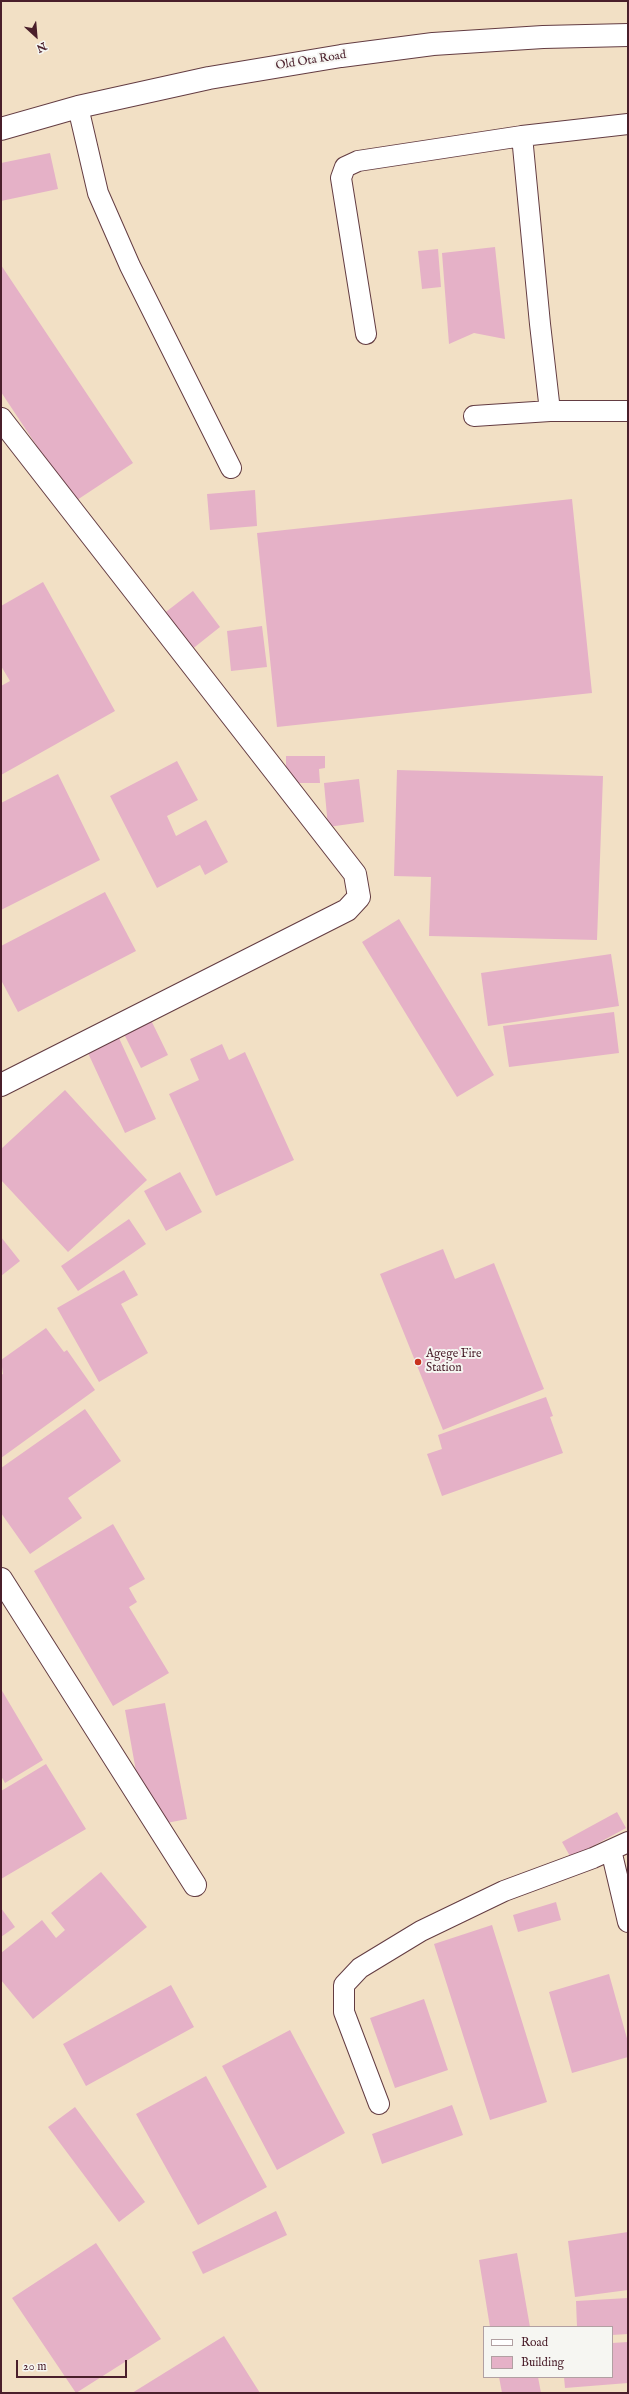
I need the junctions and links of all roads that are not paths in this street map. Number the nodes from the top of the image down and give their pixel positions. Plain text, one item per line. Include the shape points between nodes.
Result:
1 (628, 35) edge
2 (78, 107) junction
3 (628, 124) edge
4 (1, 129) edge
5 (522, 136) junction
6 (366, 334) dead end
7 (550, 411) junction
8 (628, 411) edge
9 (474, 416) dead end
10 (1, 419) edge
11 (231, 468) dead end
12 (1, 1085) edge
13 (1, 1579) edge
14 (619, 1846) edge
15 (195, 1885) dead end
16 (628, 1922) edge
17 (379, 2104) dead end

1 - 2 street, Old Ota Road via 543,37 433,44 387,50 209,78
2 - 4 street, Old Ota Road
2 - 11 lane via 98,193 130,266
3 - 5 lane
5 - 6 lane via 358,161 345,167 341,178
5 - 7 lane
7 - 8 lane
7 - 9 lane
10 - 12 street via 355,874 359,897 347,910
13 - 15 street
14 - 16 lane
14 - 17 lane via 504,1891 421,1931 360,1968 344,1985 344,2012

